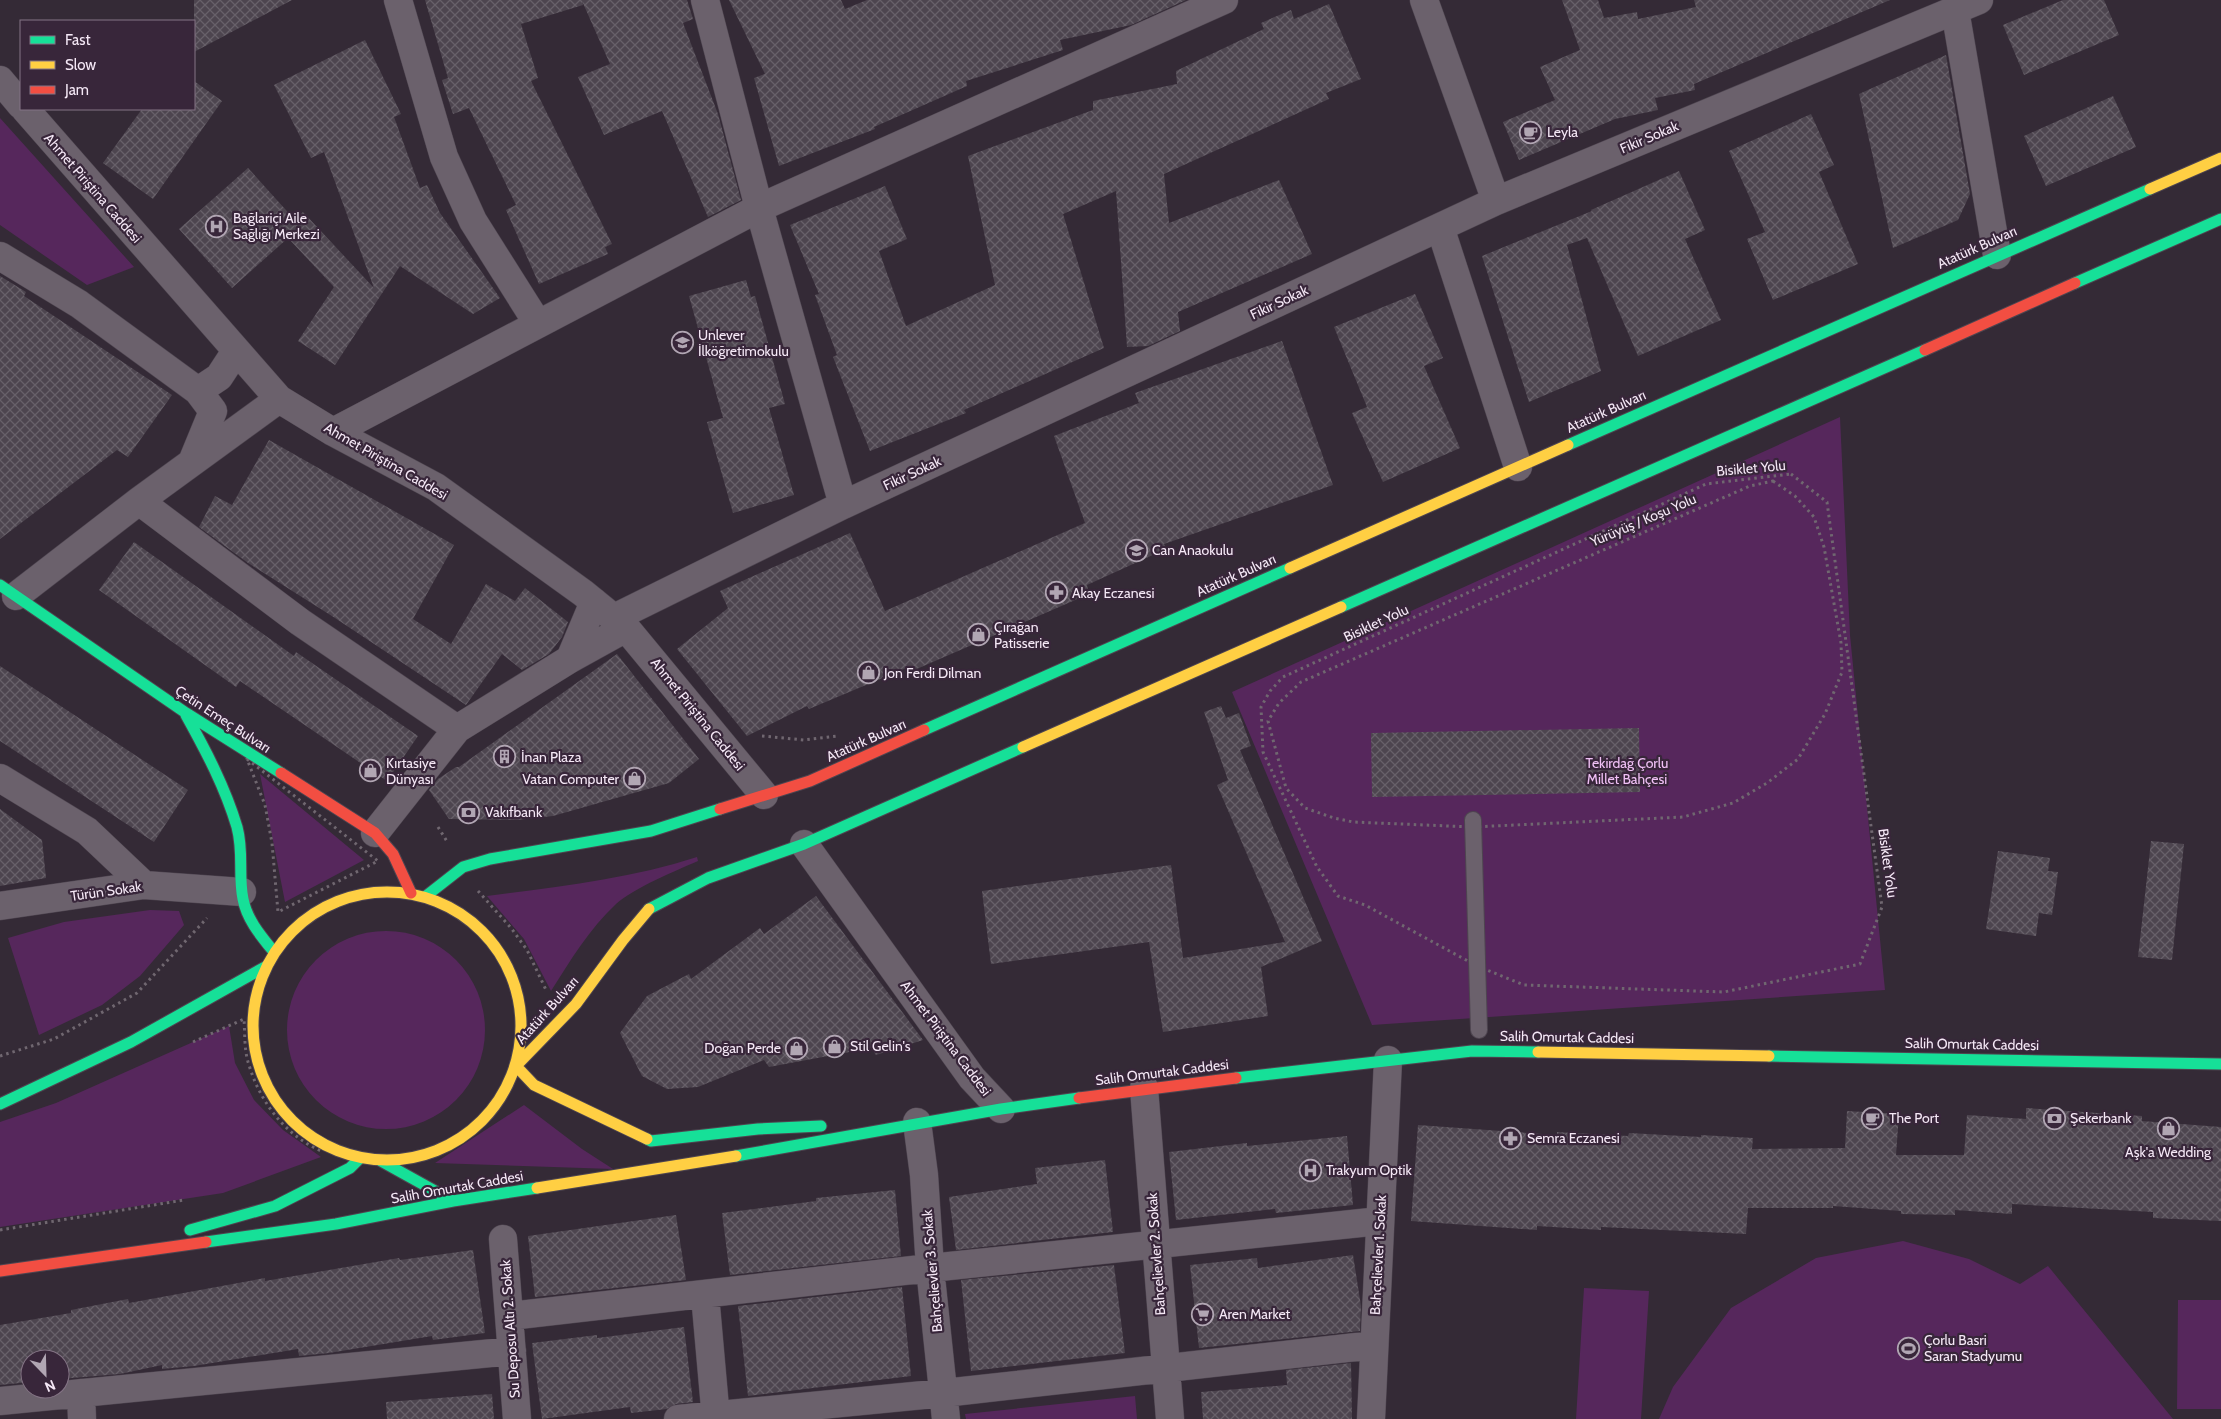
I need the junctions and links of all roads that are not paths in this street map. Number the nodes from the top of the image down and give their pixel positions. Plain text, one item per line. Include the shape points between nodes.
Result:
1 (398, 0) edge
2 (705, 0) edge
3 (1224, 0) edge
4 (1424, 0) edge
5 (1967, 5) edge
6 (0, 80) edge
7 (20, 104) edge
8 (26, 110) edge
9 (2221, 158) edge
10 (1496, 201) junction
11 (759, 208) junction
12 (2221, 219) edge
13 (1440, 227) junction
14 (1997, 255) junction
15 (0, 256) edge
16 (538, 324) junction
17 (236, 351) junction
18 (198, 391) junction
19 (279, 399) junction
20 (332, 432) junction
21 (192, 462) junction
22 (1518, 467) junction
23 (139, 501) junction
24 (843, 504) junction
25 (8, 591) edge
26 (611, 616) junction
27 (570, 659) junction
28 (186, 713) junction
29 (457, 729) junction
30 (0, 778) edge
31 (764, 795) junction
32 (1473, 824) road end
33 (375, 833) junction
34 (804, 844) junction
35 (144, 885) junction
36 (242, 892) junction
37 (411, 893) junction
38 (426, 896) junction
39 (0, 906) edge
40 (274, 952) junction
41 (265, 967) junction
42 (1479, 1030) dead end
43 (1388, 1060) junction
44 (2221, 1064) edge
45 (516, 1066) junction
46 (1144, 1088) junction
47 (0, 1104) edge
48 (1001, 1109) junction
49 (917, 1122) junction
50 (360, 1158) junction
51 (381, 1161) junction
52 (453, 1201) junction
53 (1380, 1221) junction
54 (503, 1239) dead end
55 (1155, 1245) junction
56 (93, 1257) junction
57 (930, 1268) junction
58 (0, 1271) edge
59 (705, 1295) junction
60 (510, 1316) junction
61 (1374, 1346) junction
62 (512, 1351) junction
63 (1165, 1370) junction
64 (0, 1401) edge
65 (81, 1406) edge
66 (945, 1406) edge
67 (715, 1416) edge
68 (517, 1419) edge
69 (678, 1419) edge
70 (1170, 1419) edge
71 (1370, 1419) edge

1 - 16 street via 444,157 473,221
2 - 11 street
3 - 11 street
4 - 10 street
5 - 10 street, Fikir Sokak
5 - 14 street
6 - 7 street
8 - 17 street, Ahmet Piriştina Caddesi
9 - 14 main road, Atatürk Bulvarı
10 - 13 street, Fikir Sokak
11 - 16 street
11 - 24 street
12 - 34 main road, Atatürk Bulvarı
13 - 22 street
13 - 24 street, Fikir Sokak
14 - 22 main road, Atatürk Bulvarı
15 - 18 street via 79,304
16 - 20 street
17 - 18 street via 219,376
17 - 19 street, Ahmet Piriştina Caddesi
18 - 21 street via 213,411
19 - 20 street, Ahmet Piriştina Caddesi
19 - 21 street
20 - 26 street, Ahmet Piriştina Caddesi via 436,487
21 - 23 street
22 - 31 main road, Atatürk Bulvarı via 810,781
23 - 25 street
23 - 29 street via 300,622
24 - 26 street, Fikir Sokak
25 - 28 main road, Çetin Emeç Bulvarı
26 - 27 street, Fikir Sokak
26 - 27 street
26 - 31 street, Ahmet Piriştina Caddesi
27 - 29 street, Fikir Sokak
28 - 33 main road, Çetin Emeç Bulvarı
28 - 36 main road via 229,802 241,847
29 - 33 street, Fikir Sokak
30 - 35 street via 86,831
31 - 38 main road, Atatürk Bulvarı via 651,831 490,859 463,867
32 - 42 lane
33 - 37 main road, Çetin Emeç Bulvarı via 392,854
34 - 45 main road, Atatürk Bulvarı via 708,878 648,910 576,1004
34 - 48 street, Ahmet Piriştina Caddesi via 972,1078
35 - 36 street, Türün Sokak
35 - 39 street, Türün Sokak
36 - 40 main road via 254,927
37 - 38 main road
37 - 40 main road via 379,891 348,896 294,928
38 - 45 main road via 458,911 486,934 506,962 520,1004 522,1031
40 - 41 main road
41 - 47 main road via 131,1042
41 - 50 main road via 254,1000 252,1035 259,1070 274,1101 298,1128 327,1147
43 - 44 main road, Salih Omurtak Caddesi via 1472,1051
43 - 46 main road, Salih Omurtak Caddesi
43 - 53 street, Bahçelievler 1. Sokak
45 - 49 main road, Salih Omurtak Caddesi via 534,1085 651,1141 758,1129
45 - 51 main road via 504,1092 487,1116 465,1136 420,1156
46 - 48 main road, Salih Omurtak Caddesi
46 - 55 street, Bahçelievler 2. Sokak
48 - 49 main road, Salih Omurtak Caddesi
49 - 52 main road, Salih Omurtak Caddesi via 760,1152
49 - 57 street, Bahçelievler 3. Sokak
50 - 51 main road
50 - 56 main road via 350,1168 275,1206
51 - 52 main road
52 - 56 main road, Salih Omurtak Caddesi via 336,1224
53 - 55 street
53 - 61 street, Bahçelievler 1. Sokak
54 - 60 street, Su Deposu Altı 2. Sokak
55 - 57 street
55 - 63 street, Bahçelievler 2. Sokak
56 - 58 main road, Salih Omurtak Caddesi
57 - 59 street
57 - 66 street, Bahçelievler 3. Sokak
59 - 60 street
59 - 67 street
60 - 62 street, Su Deposu Altı 2. Sokak
61 - 63 street
61 - 71 street, Bahçelievler 1. Sokak
62 - 65 street
62 - 68 street, Su Deposu Altı 2. Sokak
63 - 66 street
63 - 70 street, Bahçelievler 2. Sokak
64 - 65 street
66 - 67 street
67 - 69 street

